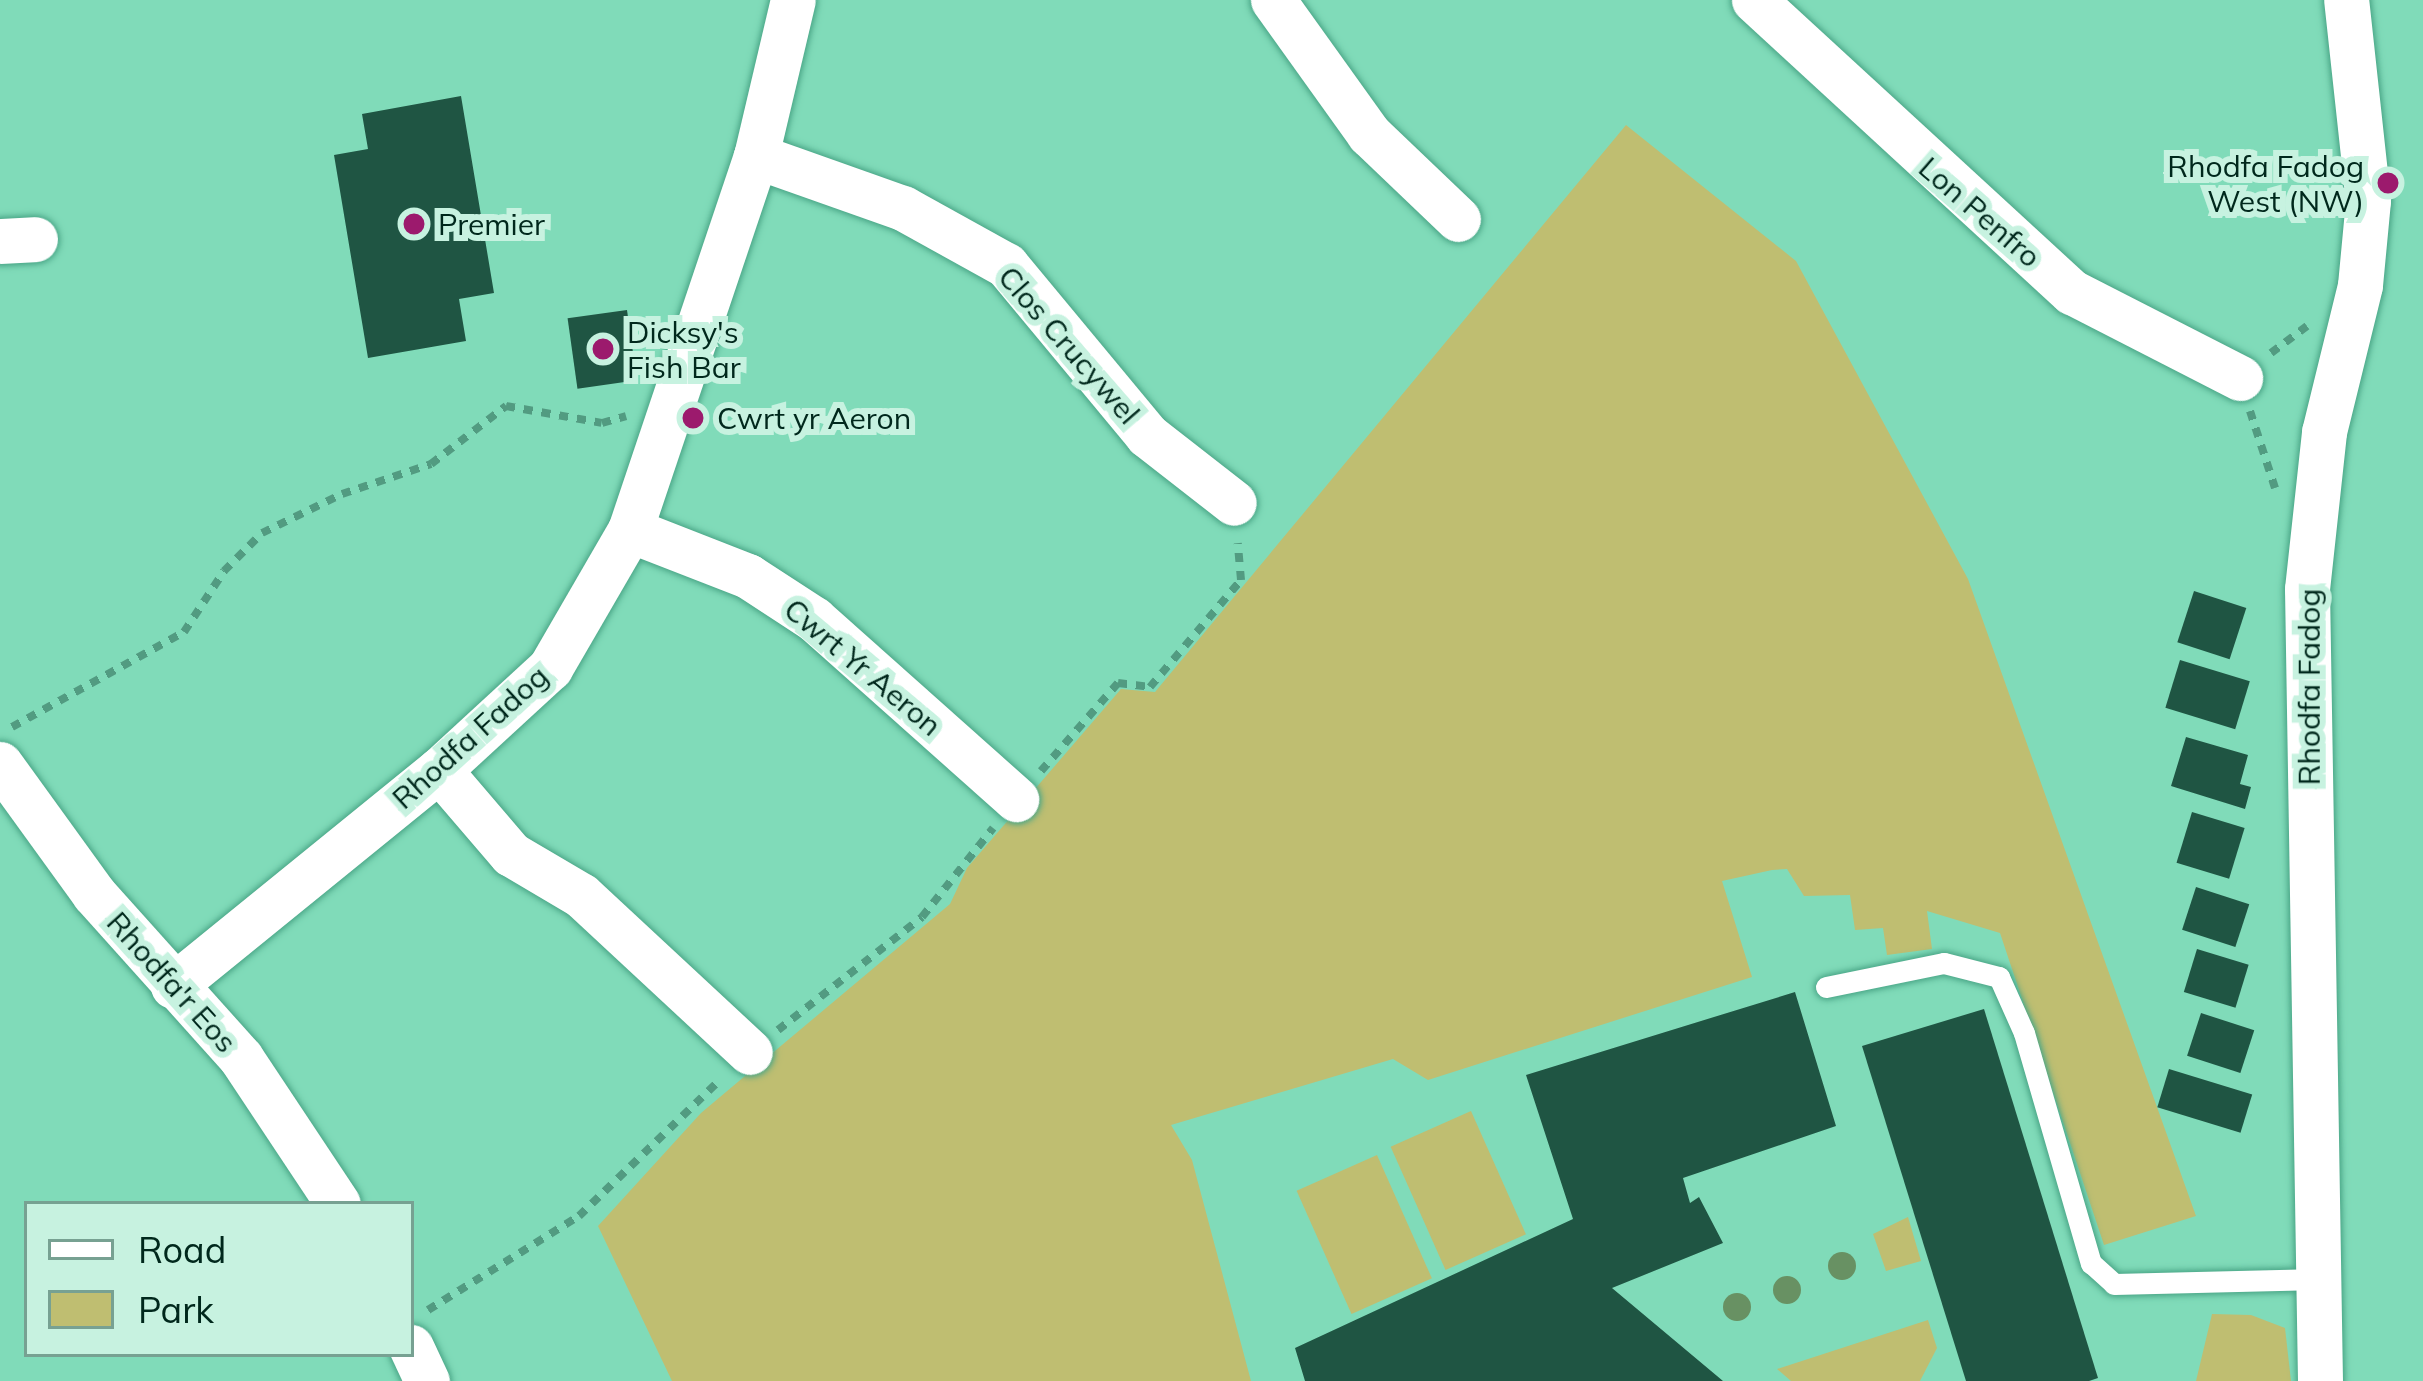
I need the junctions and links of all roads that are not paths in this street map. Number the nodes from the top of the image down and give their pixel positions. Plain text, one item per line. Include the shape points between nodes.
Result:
1 (793, 0) edge
2 (1273, 0) edge
3 (1754, 0) edge
4 (2346, 0) edge
5 (756, 156) junction
6 (1458, 219) dead end
7 (2240, 378) road end
8 (1234, 503) road end
9 (630, 530) junction
10 (0, 764) edge
11 (439, 770) junction
12 (1016, 799) road end
13 (173, 986) junction
14 (1826, 987) dead end
15 (751, 1052) road end
16 (336, 1201) edge
17 (2320, 1280) junction
18 (414, 1353) edge
19 (427, 1381) edge
20 (2320, 1381) edge

1 - 5 street, Rhodfa Fadog
2 - 6 street via 1369,134
3 - 7 street, Lon Penfro via 2072,292
4 - 17 street, Rhodfa Fadog via 2368,201 2360,285 2324,433 2306,589
5 - 8 street, Clos Crucywel via 903,208 1006,265 1147,435
5 - 9 street, Rhodfa Fadog
9 - 11 street, Rhodfa Fadog via 550,668
9 - 12 street, Cwrt Yr Aeron via 748,576 814,619
10 - 13 street, Rhodfa'r Eos via 31,816
11 - 13 street, Rhodfa Fadog
11 - 15 street via 511,854 582,896
13 - 16 street, Rhodfa'r Eos via 241,1058
14 - 17 lane via 1944,963 1999,977 2091,1263 2114,1284
17 - 20 street, Rhodfa Fadog
18 - 19 street

